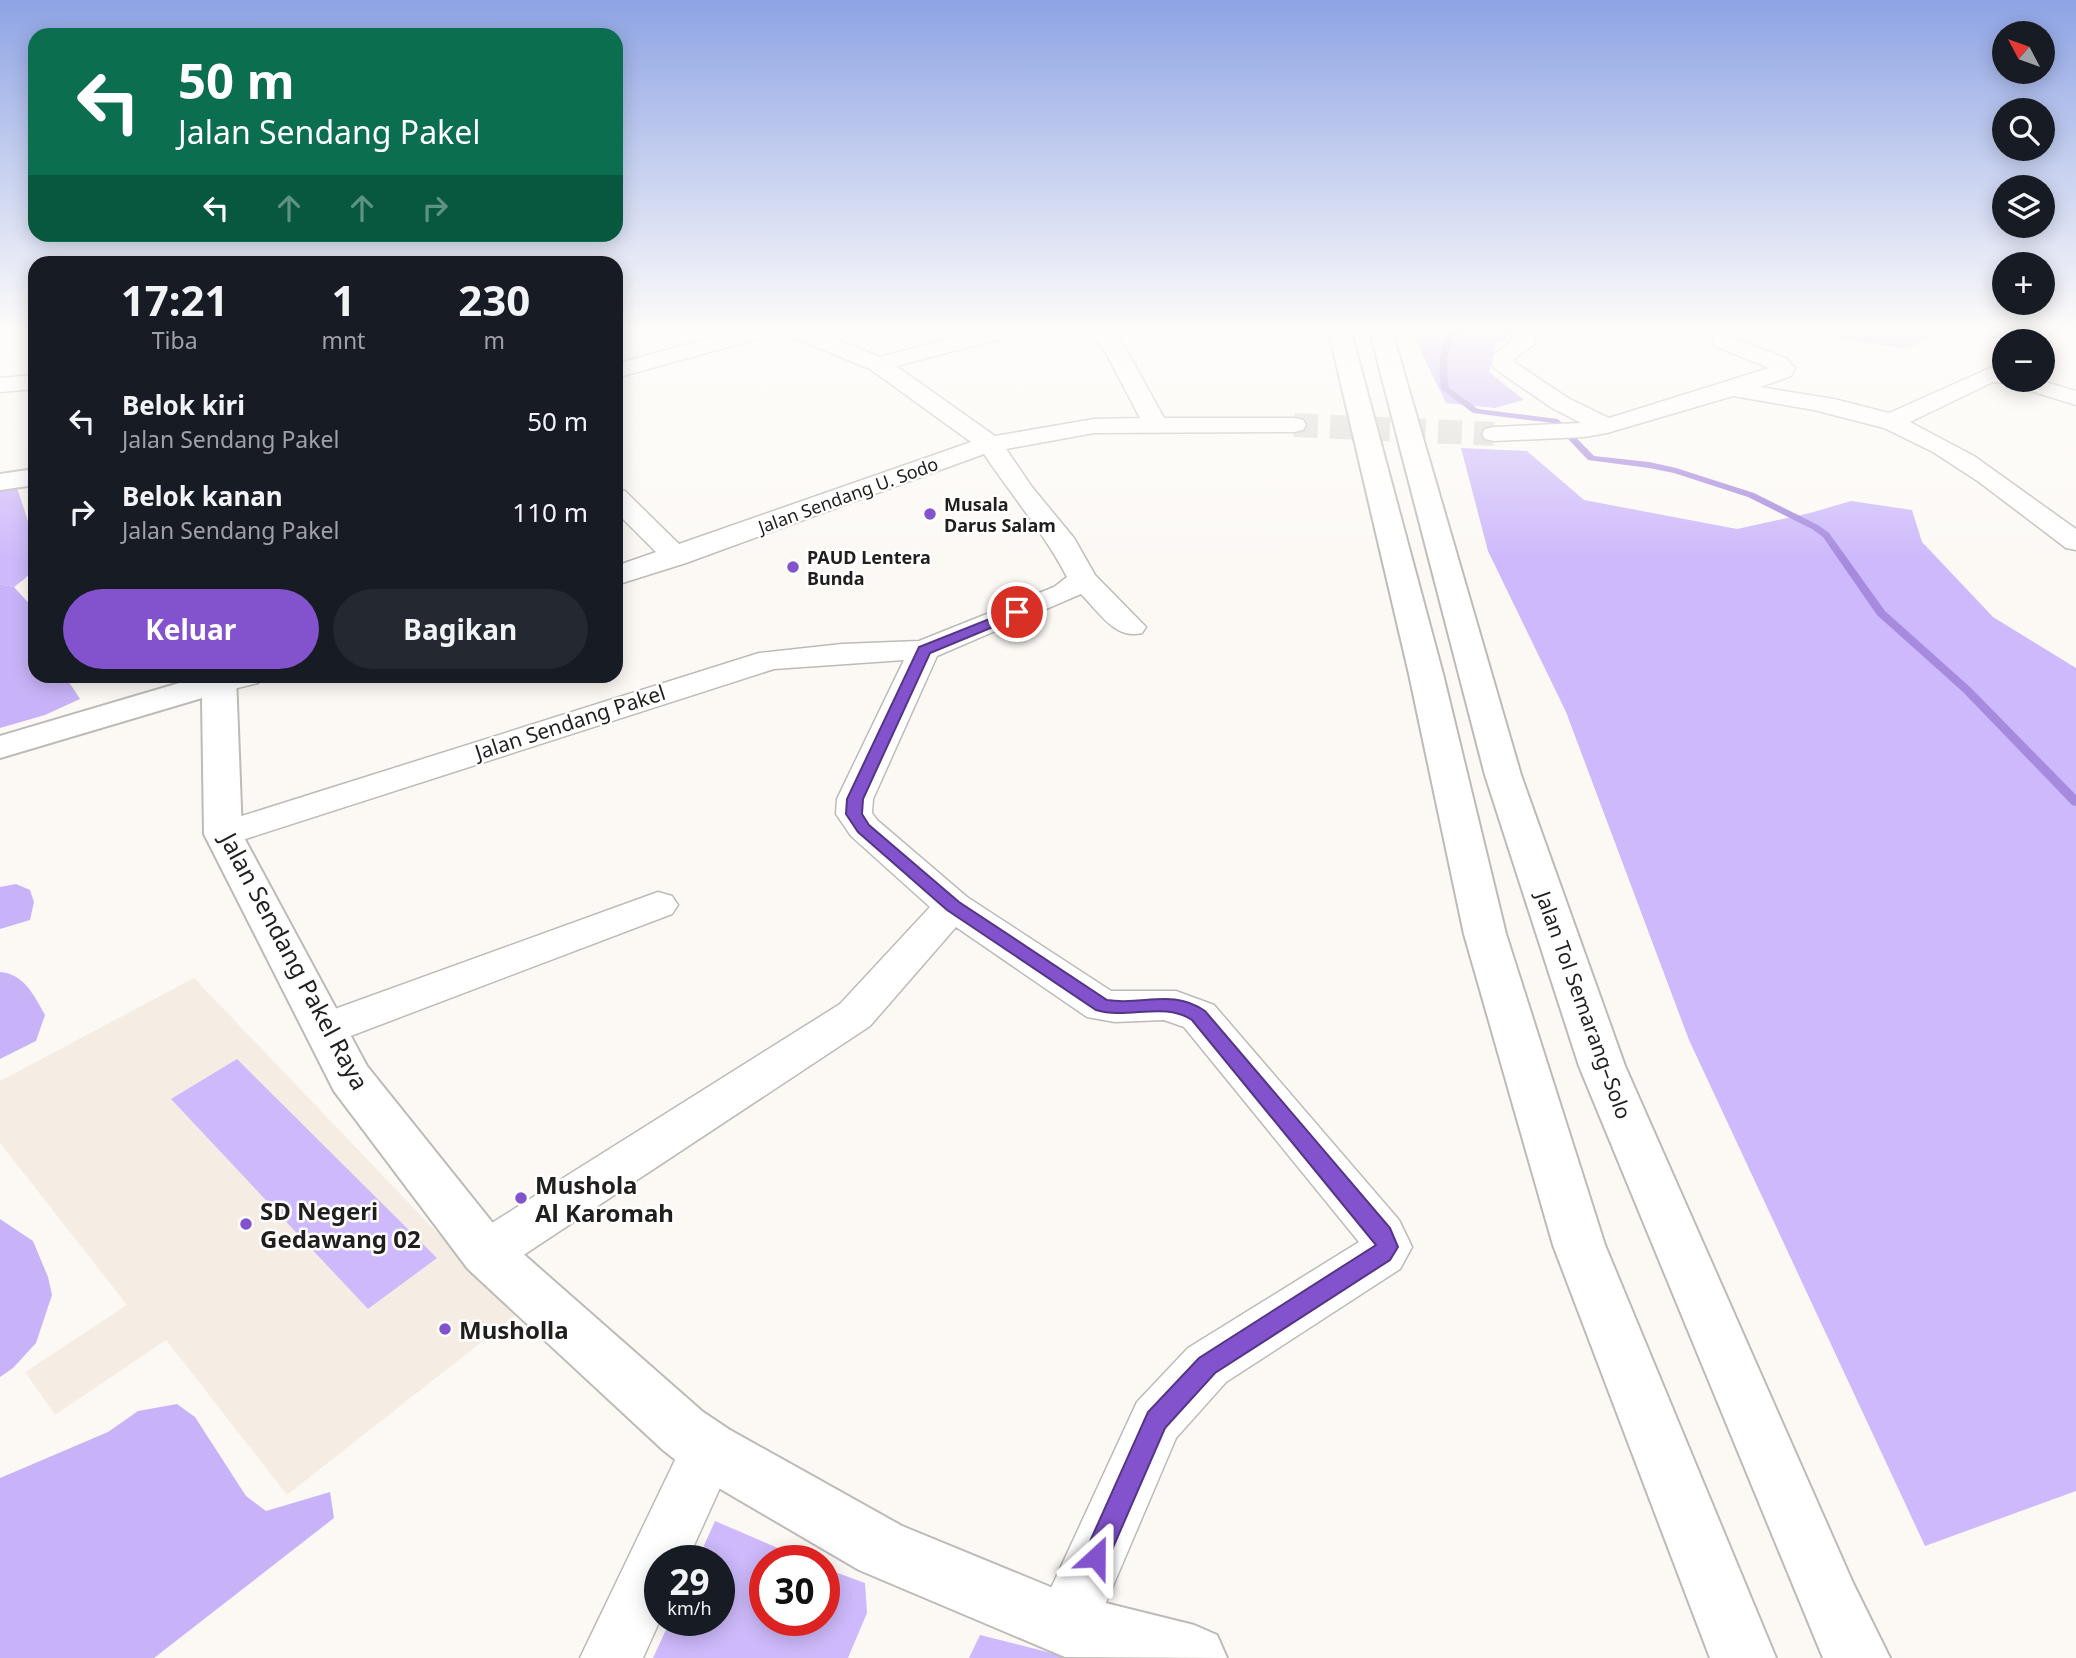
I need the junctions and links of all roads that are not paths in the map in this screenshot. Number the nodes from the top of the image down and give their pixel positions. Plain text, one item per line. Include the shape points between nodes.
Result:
1 (936, 405) edge
2 (1145, 405) edge
3 (1358, 405) edge
4 (1401, 405) edge
5 (1563, 405) edge
6 (1674, 405) edge
7 (1819, 405) edge
8 (1925, 405) edge
9 (1890, 422) junction
10 (1294, 425) tunnel mouth
11 (1156, 426) junction
12 (1595, 428) junction
13 (1494, 434) tunnel mouth
14 (990, 444) junction
15 (28, 478) edge
16 (0, 482) edge
17 (623, 504) edge
18 (2076, 542) edge
19 (676, 557) junction
20 (623, 574) edge
21 (1083, 579) junction
22 (1131, 627) dead end
23 (924, 650) junction
24 (211, 683) edge
25 (228, 683) edge
26 (0, 747) edge
27 (223, 834) junction
28 (658, 905) dead end
29 (953, 906) junction
30 (325, 1029) junction
31 (486, 1253) junction
32 (709, 1450) junction
33 (1065, 1625) junction
34 (611, 1658) edge
35 (1194, 1658) edge
36 (1743, 1658) edge
37 (1857, 1658) edge

1 - 14 street
2 - 11 street
3 - 36 main road via 1485,934 1579,1245
4 - 37 main road, Jalan Tol Semarang–Solo via 1503,775 1602,1066
5 - 12 street
6 - 12 street
7 - 9 street
8 - 9 street
9 - 18 street via 1987,476
10 - 11 street, Jalan Sendang U. Sodo
11 - 14 street, Jalan Sendang U. Sodo via 1094,426
12 - 13 street
14 - 19 street, Jalan Sendang U. Sodo
14 - 21 street via 1064,544
15 - 16 main road
17 - 19 street
19 - 20 street, Jalan Sendang U. Sodo
21 - 22 street
21 - 23 street, Jalan Sendang Pakel via 1064,593
23 - 27 street, Jalan Sendang Pakel via 770,660
23 - 29 street via 855,799 854,814 863,828
24 - 26 main road
25 - 27 main road, Jalan Sendang Pakel Raya
27 - 30 main road, Jalan Sendang Pakel Raya
28 - 30 street
29 - 31 street via 855,1015
29 - 33 street via 1102,1006 1185,1006 1199,1016 1382,1235 1387,1247 1207,1365 1156,1420
30 - 31 main road, Jalan Sendang Pakel Raya via 350,1078
31 - 32 main road, Jalan Sendang Pakel Raya
32 - 33 main road, Jalan Sendang Pakel Raya via 881,1548
32 - 34 street
33 - 35 main road, Jalan Sendang Pakel Raya

